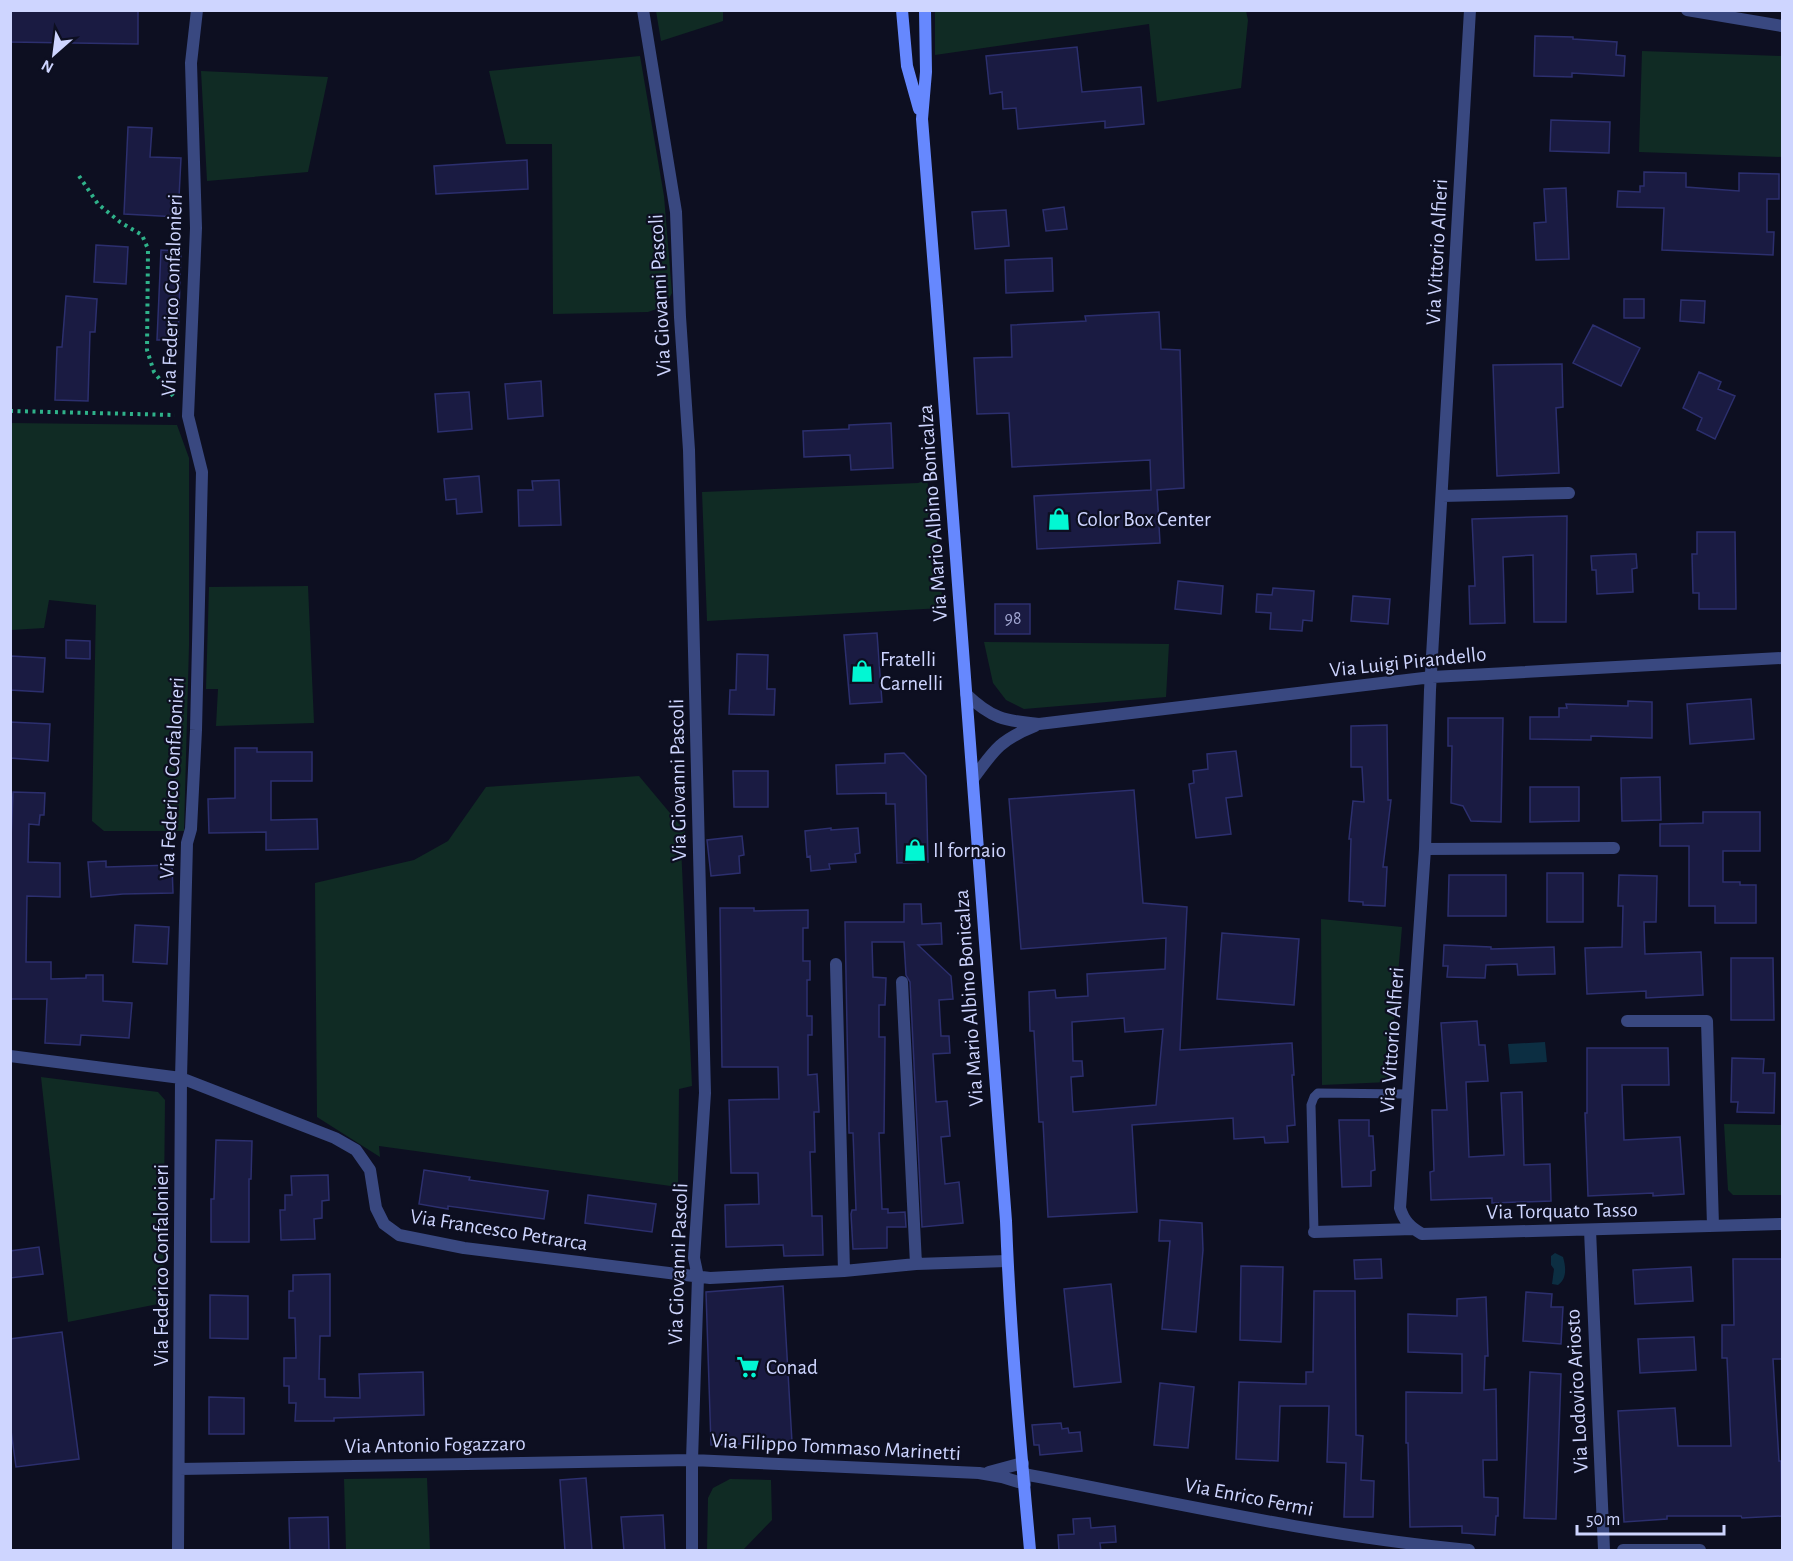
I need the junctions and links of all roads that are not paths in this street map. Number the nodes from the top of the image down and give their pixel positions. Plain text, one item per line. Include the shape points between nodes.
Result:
1 (197, 10) edge
2 (643, 10) edge
3 (902, 10) edge
4 (926, 10) edge
5 (1470, 10) edge
6 (1687, 10) edge
7 (1782, 26) edge
8 (922, 119) junction
9 (1569, 493) dead end
10 (1442, 496) junction
11 (1782, 658) edge
12 (1432, 677) junction
13 (966, 694) junction
14 (1039, 724) junction
15 (973, 779) junction
16 (1614, 848) dead end
17 (1425, 849) junction
18 (836, 964) dead end
19 (902, 982) dead end
20 (1627, 1022) dead end
21 (10, 1056) edge
22 (181, 1078) junction
23 (1407, 1094) junction
24 (1782, 1224) edge
25 (1713, 1226) junction
26 (1413, 1229) junction
27 (1590, 1230) junction
28 (1314, 1232) joint
29 (1007, 1261) junction
30 (916, 1264) junction
31 (844, 1271) junction
32 (698, 1277) junction
33 (692, 1460) junction
34 (179, 1469) junction
35 (979, 1473) junction
36 (1024, 1474) junction
37 (1391, 1546) edge
38 (178, 1551) edge
39 (692, 1551) edge
40 (1030, 1551) edge
41 (1469, 1551) edge
42 (1604, 1551) edge
43 (1623, 1551) edge
44 (1700, 1551) edge

1 - 22 street, Via Federico Confalonieri via 191,63 196,228 188,416 202,472
2 - 32 street, Via Giovanni Pascoli via 676,212 689,450 705,1093 694,1258
3 - 8 main road, Via Mario Albino Bonicalza via 908,66
4 - 8 main road, Via Mario Albino Bonicalza
5 - 10 street, Via Vittorio Alfieri
6 - 7 street
8 - 13 main road, Via Mario Albino Bonicalza
9 - 10 street
10 - 12 street, Via Vittorio Alfieri
11 - 12 street, Via Luigi Pirandello
12 - 14 street, Via Luigi Pirandello
12 - 17 street, Via Vittorio Alfieri
13 - 14 street, Via Luigi Pirandello via 995,717
13 - 15 main road, Via Mario Albino Bonicalza
14 - 15 street, Via Luigi Pirandello via 1014,734 998,746
15 - 29 main road, Via Mario Albino Bonicalza
16 - 17 street
17 - 23 street, Via Vittorio Alfieri
18 - 31 street
19 - 30 street
20 - 25 street via 1707,1021
21 - 22 street, Via Francesco Petrarca
22 - 32 street, Via Francesco Petrarca via 335,1138 356,1150 370,1170 376,1208 384,1224 399,1235 465,1248
22 - 34 street, Via Federico Confalonieri
23 - 26 street, Via Vittorio Alfieri via 1400,1208
23 - 28 lane via 1318,1093 1314,1097
24 - 25 street, Via Torquato Tasso
25 - 27 street, Via Torquato Tasso
26 - 27 street, Via Torquato Tasso via 1422,1234
26 - 28 street, Via Torquato Tasso
27 - 42 street, Via Lodovico Ariosto
29 - 30 street, Via Francesco Petrarca
29 - 36 main road, Via Mario Albino Bonicalza
30 - 31 street, Via Francesco Petrarca
31 - 32 street, Via Francesco Petrarca
32 - 33 street, Via Giovanni Pascoli
33 - 34 street, Via Antonio Fogazzaro
33 - 35 street, Via Filippo Tommaso Marinetti
33 - 39 street, Via Giovanni Pascoli
34 - 38 street, Via Federico Confalonieri
35 - 36 street, Via Filippo Tommaso Marinetti via 1002,1477
35 - 36 street, Via Filippo Tommaso Marinetti via 1002,1470
36 - 37 street, Via Enrico Fermi
36 - 40 main road, Via Mario Albino Bonicalza
37 - 41 street, Via Enrico Fermi
43 - 44 street

